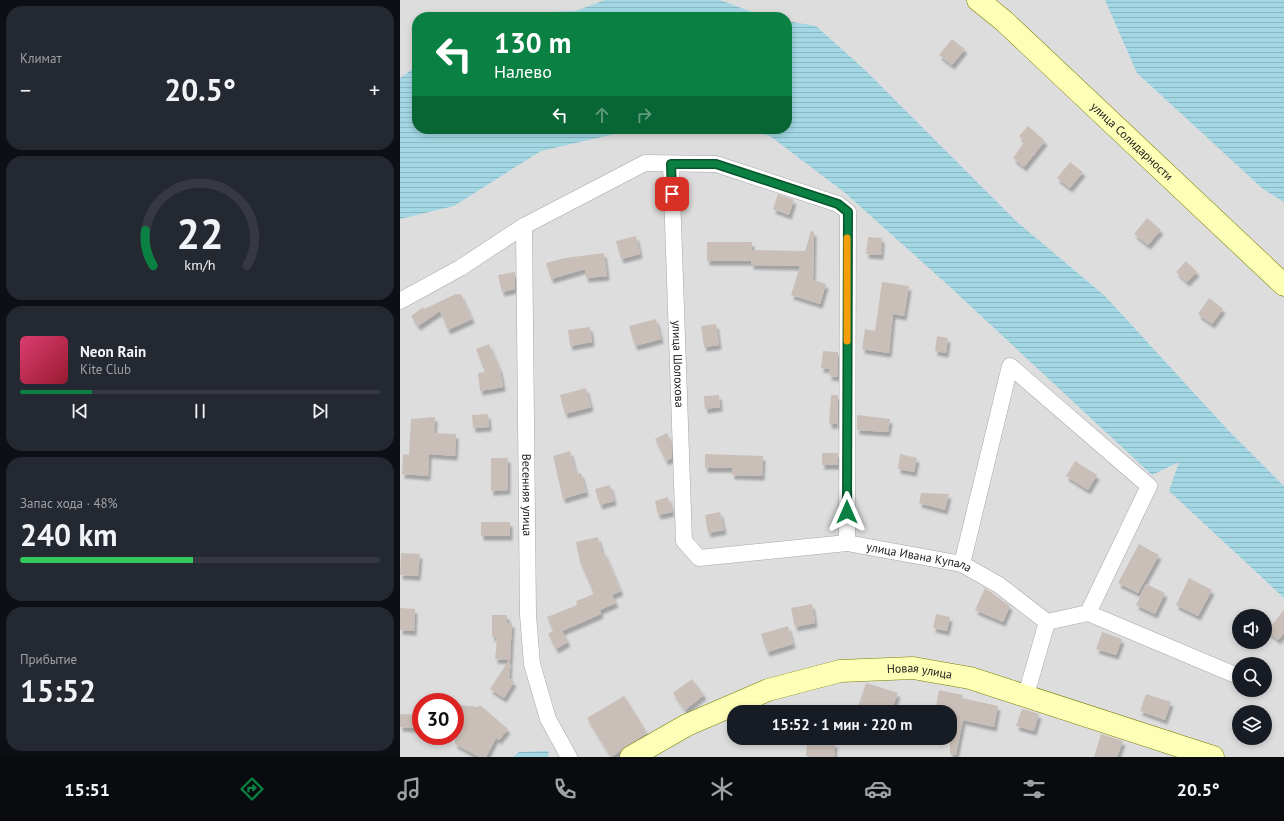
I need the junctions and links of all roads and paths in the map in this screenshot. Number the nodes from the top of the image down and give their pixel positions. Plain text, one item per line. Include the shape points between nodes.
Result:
1 (978, 0) edge
2 (671, 164) junction
3 (524, 226) junction
4 (1284, 285) edge
5 (400, 301) edge
6 (847, 543) junction
7 (699, 558) joint
8 (962, 564) junction
9 (1088, 613) junction
10 (1047, 622) junction
11 (1232, 674) edge
12 (1026, 695) junction
13 (569, 757) edge
14 (630, 757) edge
15 (1213, 757) edge

1 - 4 street, улица Солидарности via 1004,21
2 - 3 street via 645,163
2 - 6 street via 716,164 838,204 848,212
2 - 7 street, улица Шолохова via 684,541
3 - 5 street via 460,268
3 - 13 street, Весенняя улица via 528,615 532,664 548,718
6 - 7 street, улица Ивана Купала
6 - 8 street, улица Ивана Купала
8 - 9 street via 1010,366 1149,486
8 - 10 street, улица Ивана Купала via 999,585
9 - 10 street
9 - 11 street
10 - 12 street
12 - 14 street, Новая улица via 970,678 913,668 840,671 768,690 687,725
12 - 15 street, Новая улица

